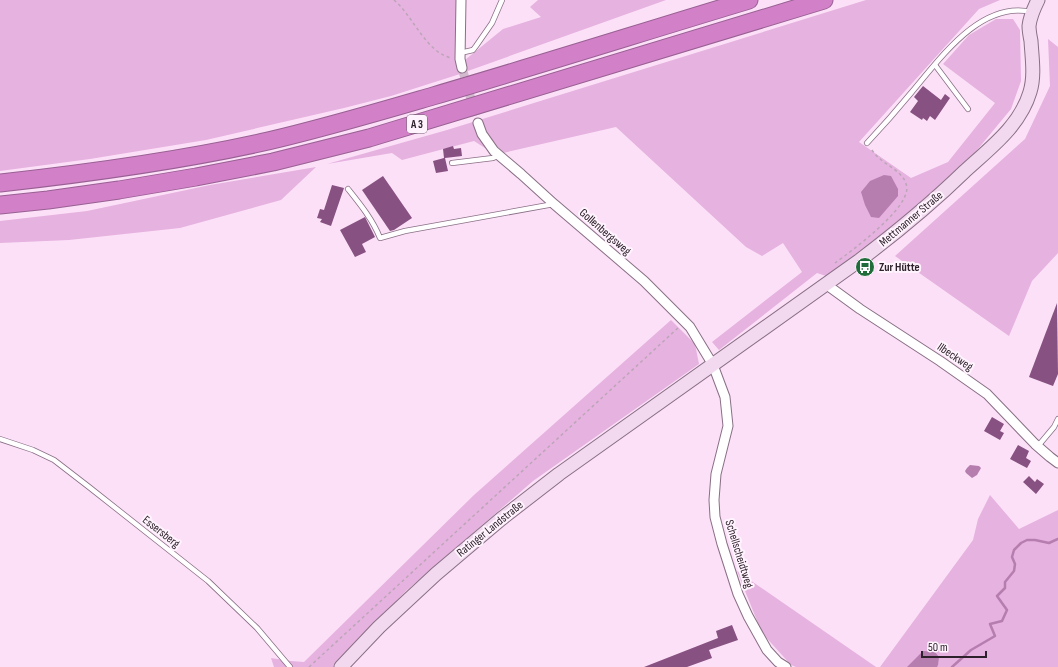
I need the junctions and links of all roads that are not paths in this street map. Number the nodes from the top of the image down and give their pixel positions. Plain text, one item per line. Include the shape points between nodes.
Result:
1 (461, 0) edge
2 (502, 0) edge
3 (748, 0) edge
4 (824, 0) edge
5 (1035, 6) edge
6 (461, 60) joint
7 (935, 65) junction
8 (968, 109) dead end
9 (478, 123) tunnel mouth
10 (866, 143) road end
11 (500, 155) junction
12 (452, 163) dead end
13 (0, 183) edge
14 (348, 189) dead end
15 (554, 204) junction
16 (0, 205) edge
17 (827, 285) junction
18 (713, 365) junction
19 (654, 407) joint
20 (1058, 419) edge
21 (0, 439) edge
22 (1037, 446) junction
23 (1058, 462) edge
24 (290, 667) edge
25 (341, 667) edge
26 (786, 667) edge

1 - 6 street
2 - 6 lane via 492,23 473,50
3 - 13 highway, A 3 via 498,77 268,141 116,169
4 - 16 highway, A 3 via 362,140 273,162 196,177
5 - 7 lane via 1003,12 976,25 961,36
5 - 17 main road, Mettmanner Straße via 1029,26 1033,77 1024,108 1014,124 932,202
7 - 8 lane
7 - 10 lane
9 - 11 street, Gollenbergsweg via 482,134
11 - 12 lane
11 - 15 street, Gollenbergsweg
14 - 15 lane via 376,227 380,238 405,230
15 - 18 street, Gollenbergsweg via 644,281 690,327
17 - 18 main road, Mettmanner Straße
17 - 22 street, Ilbeckweg via 987,394
18 - 19 main road, Mettmanner Straße
18 - 26 street, Schellscheidtweg via 726,397 728,426 716,474 715,517 738,594 748,616 767,650
19 - 25 main road, Ratinger Landstraße via 500,519 436,574
20 - 22 lane
21 - 24 lane, Essersberg via 54,460 89,487 208,581 257,628
22 - 23 street, Ilbeckweg

